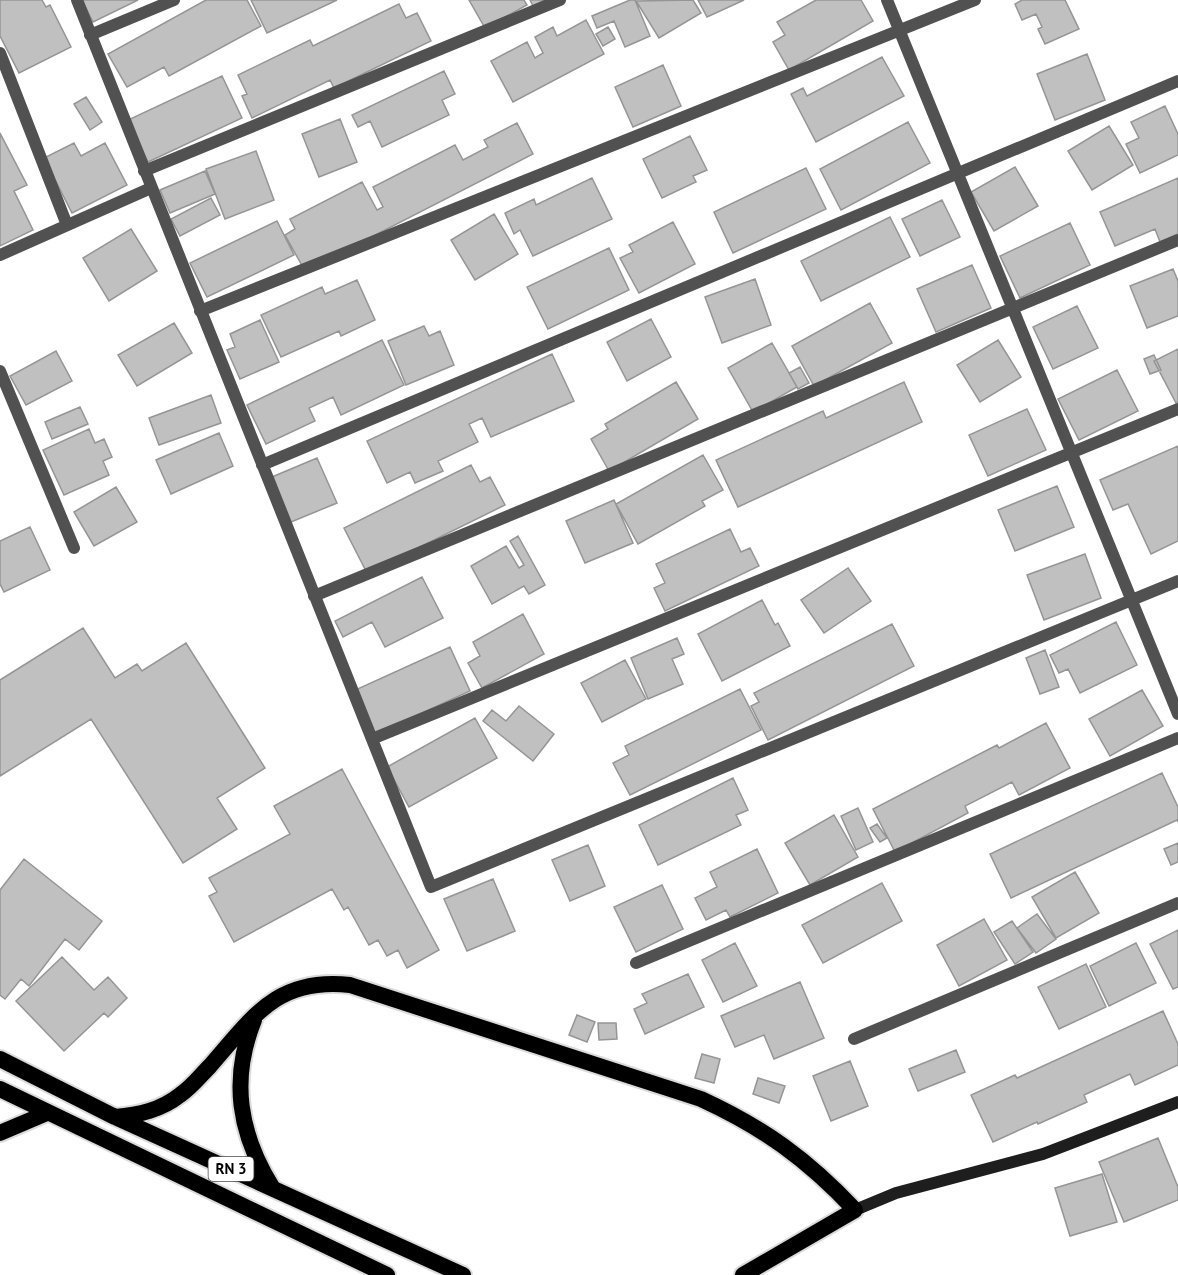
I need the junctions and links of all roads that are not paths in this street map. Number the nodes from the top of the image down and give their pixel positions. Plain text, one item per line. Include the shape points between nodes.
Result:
1 (77, 0) edge
2 (174, 0) edge
3 (560, 0) edge
4 (887, 0) edge
5 (975, 0) edge
6 (900, 31) junction
7 (90, 35) junction
8 (0, 53) edge
9 (1178, 81) edge
10 (144, 171) junction
11 (958, 173) junction
12 (151, 188) junction
13 (67, 225) junction
14 (1178, 240) edge
15 (0, 255) edge
16 (1012, 308) junction
17 (200, 311) junction
18 (0, 371) edge
19 (1178, 409) edge
20 (1071, 453) junction
21 (262, 465) junction
22 (74, 548) dead end
23 (1178, 581) edge
24 (314, 596) junction
25 (1132, 601) junction
26 (1178, 714) edge
27 (1178, 738) edge
28 (372, 739) junction
29 (1178, 903) edge
30 (636, 963) dead end
31 (258, 1011) junction
32 (854, 1040) dead end
33 (0, 1059) edge
34 (0, 1089) edge
35 (1178, 1102) edge
36 (47, 1113) junction
37 (116, 1117) junction
38 (0, 1133) edge
39 (272, 1187) junction
40 (855, 1210) junction
41 (387, 1275) edge
42 (463, 1275) edge
43 (743, 1275) edge

1 - 7 street
2 - 7 street
3 - 10 street
4 - 6 street
5 - 6 street
6 - 11 street
6 - 17 street
7 - 10 street
8 - 13 street
9 - 11 street
10 - 12 street
11 - 16 street
11 - 21 street
12 - 13 street
12 - 17 street
13 - 15 street
14 - 16 street
16 - 20 street
16 - 24 street
17 - 21 street
18 - 22 street
19 - 20 street
20 - 25 street
20 - 28 street
21 - 24 street
23 - 25 street
24 - 28 street
25 - 26 street
25 - 28 street via 431,887
27 - 30 street
29 - 32 street
31 - 37 highway via 180,1096 149,1112
31 - 39 highway via 246,1044 240,1088 242,1114 248,1140
31 - 40 highway via 301,988 317,984 350,985 701,1099 736,1115 800,1156
33 - 37 highway, RN 3
34 - 36 highway, RN 3
35 - 40 main road via 1043,1154 897,1193
36 - 38 highway
36 - 41 highway, RN 3
37 - 39 highway, RN 3
39 - 42 highway, RN 3
40 - 43 highway

